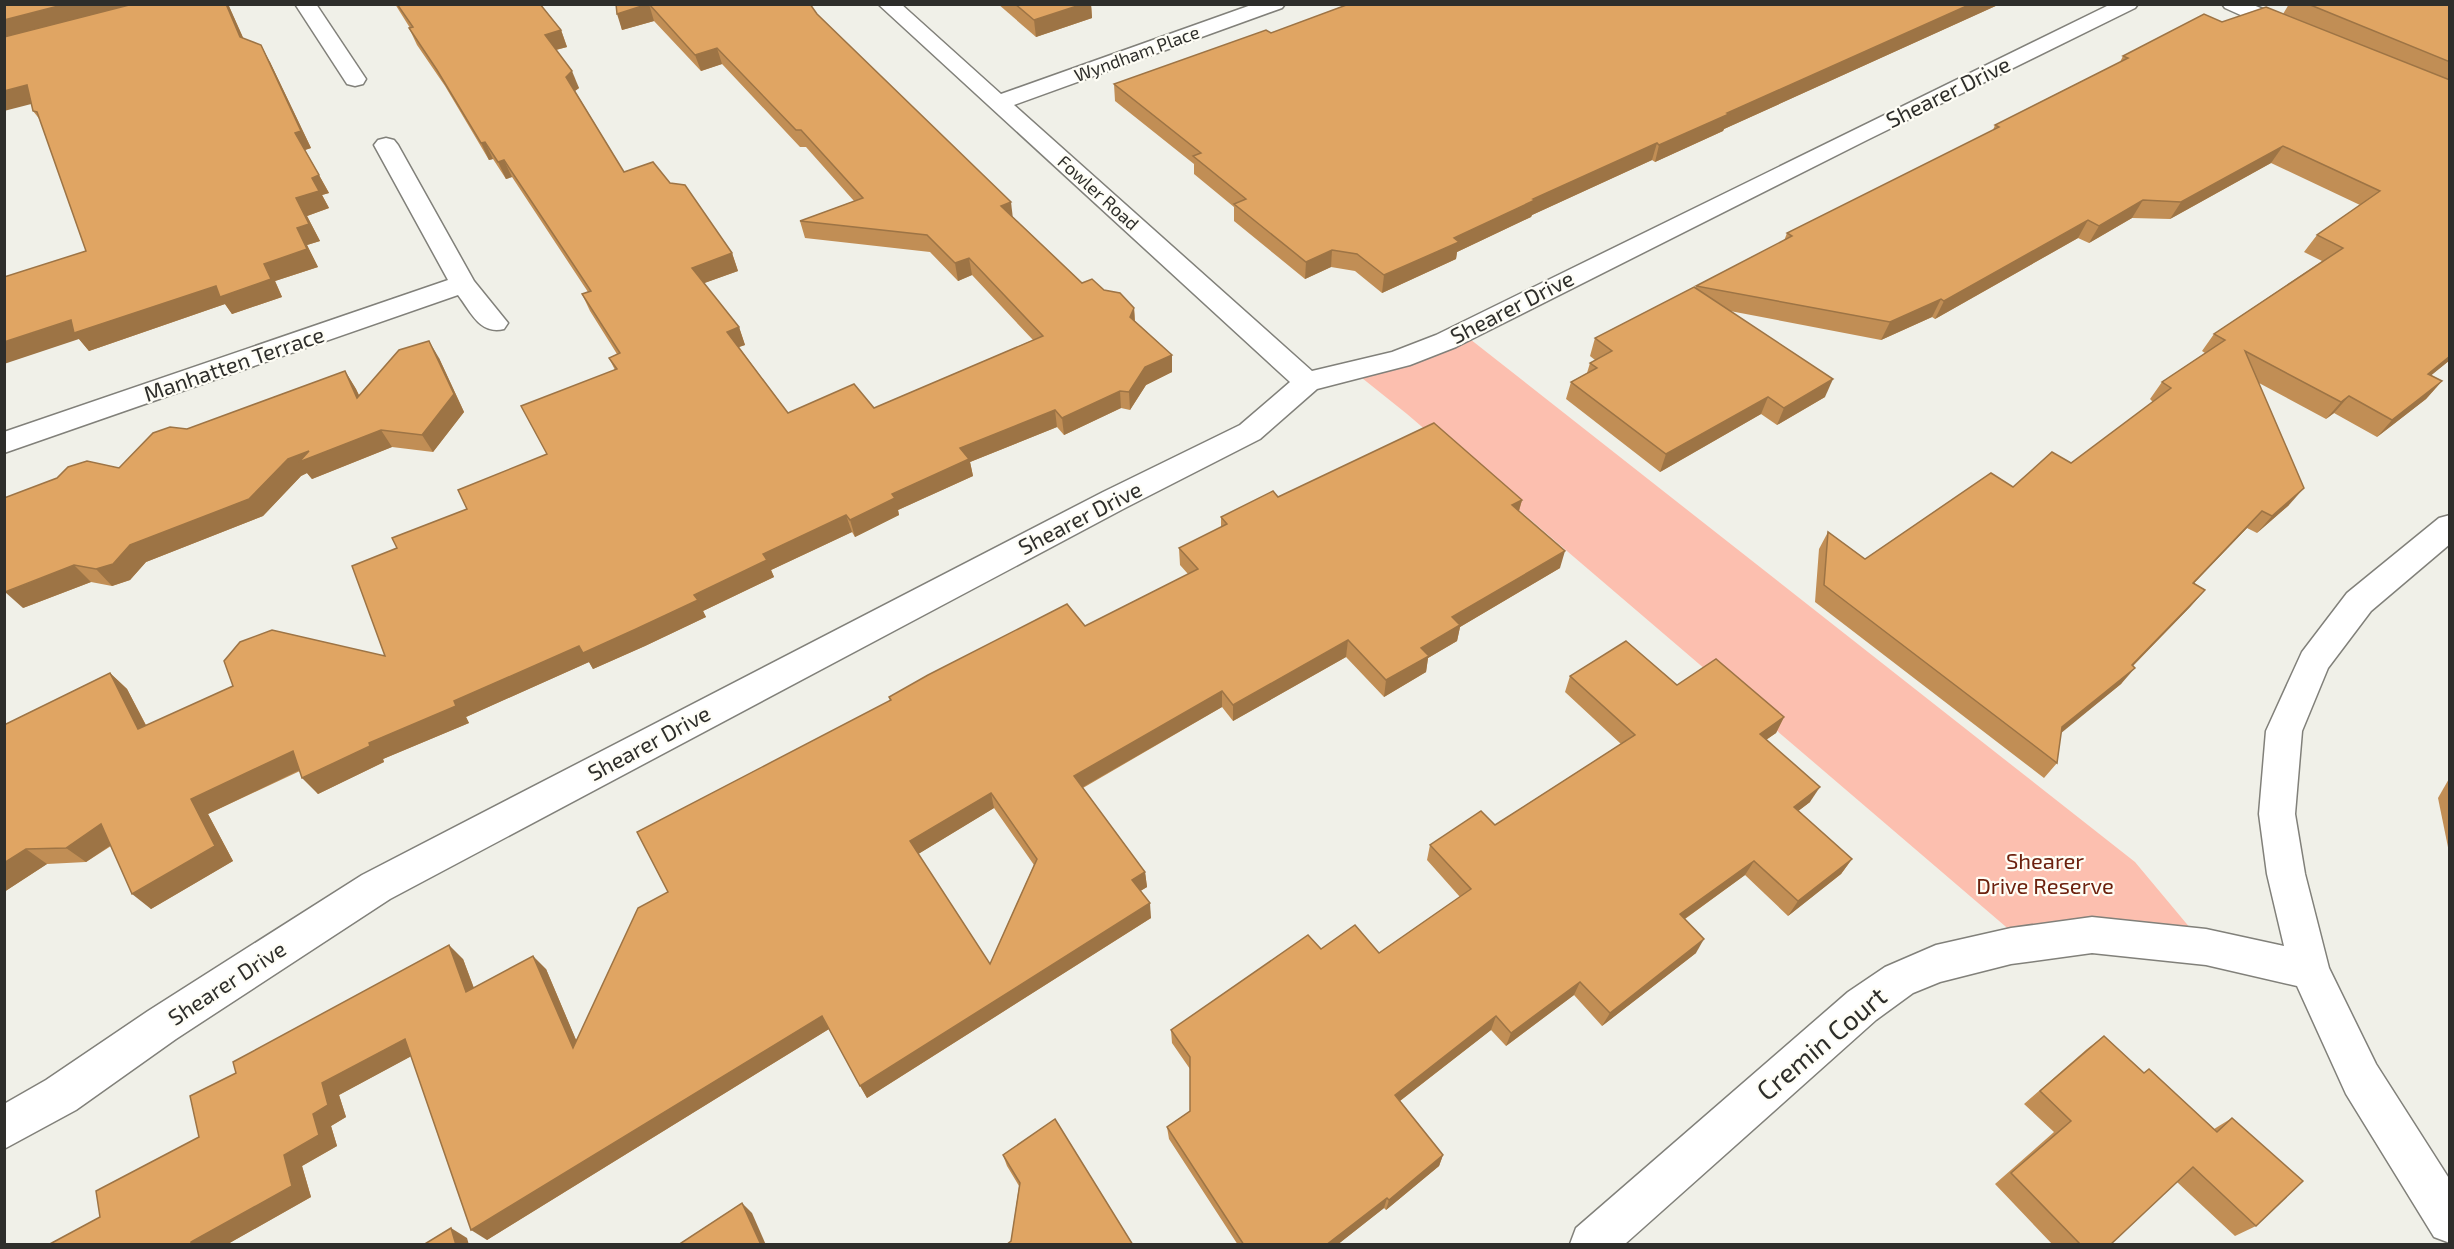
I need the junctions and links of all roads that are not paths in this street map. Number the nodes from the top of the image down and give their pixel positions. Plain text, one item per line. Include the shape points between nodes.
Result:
1 (305, 4) edge
2 (888, 4) edge
3 (1275, 4) edge
4 (2128, 4) edge
5 (2232, 4) edge
6 (2308, 36) edge
7 (355, 79) dead end
8 (998, 103) junction
9 (386, 145) dead end
10 (463, 284) junction
11 (494, 322) dead end
12 (1307, 382) junction
13 (4, 443) edge
14 (2450, 526) edge
15 (2310, 970) junction
16 (61, 1095) junction
17 (4, 1128) edge
18 (4, 1146) edge
19 (2450, 1221) edge
20 (1592, 1245) edge

1 - 7 street
2 - 8 street, Fowler Road
3 - 8 street, Wyndham Place
4 - 12 street, Shearer Drive via 1446,341 1400,359
5 - 6 street
8 - 12 street, Fowler Road
9 - 10 street
10 - 11 street
10 - 13 street, Manhatten Terrace
12 - 16 street, Shearer Drive via 1250,432 376,887
14 - 15 street via 2359,602 2314,661 2284,731 2277,814 2286,874
15 - 19 street via 2361,1079
15 - 20 street, Cremin Court via 2206,947 2092,935 2002,948 1936,964 1899,980 1862,1006
16 - 17 street, Shearer Drive
16 - 18 street, Shearer Drive

